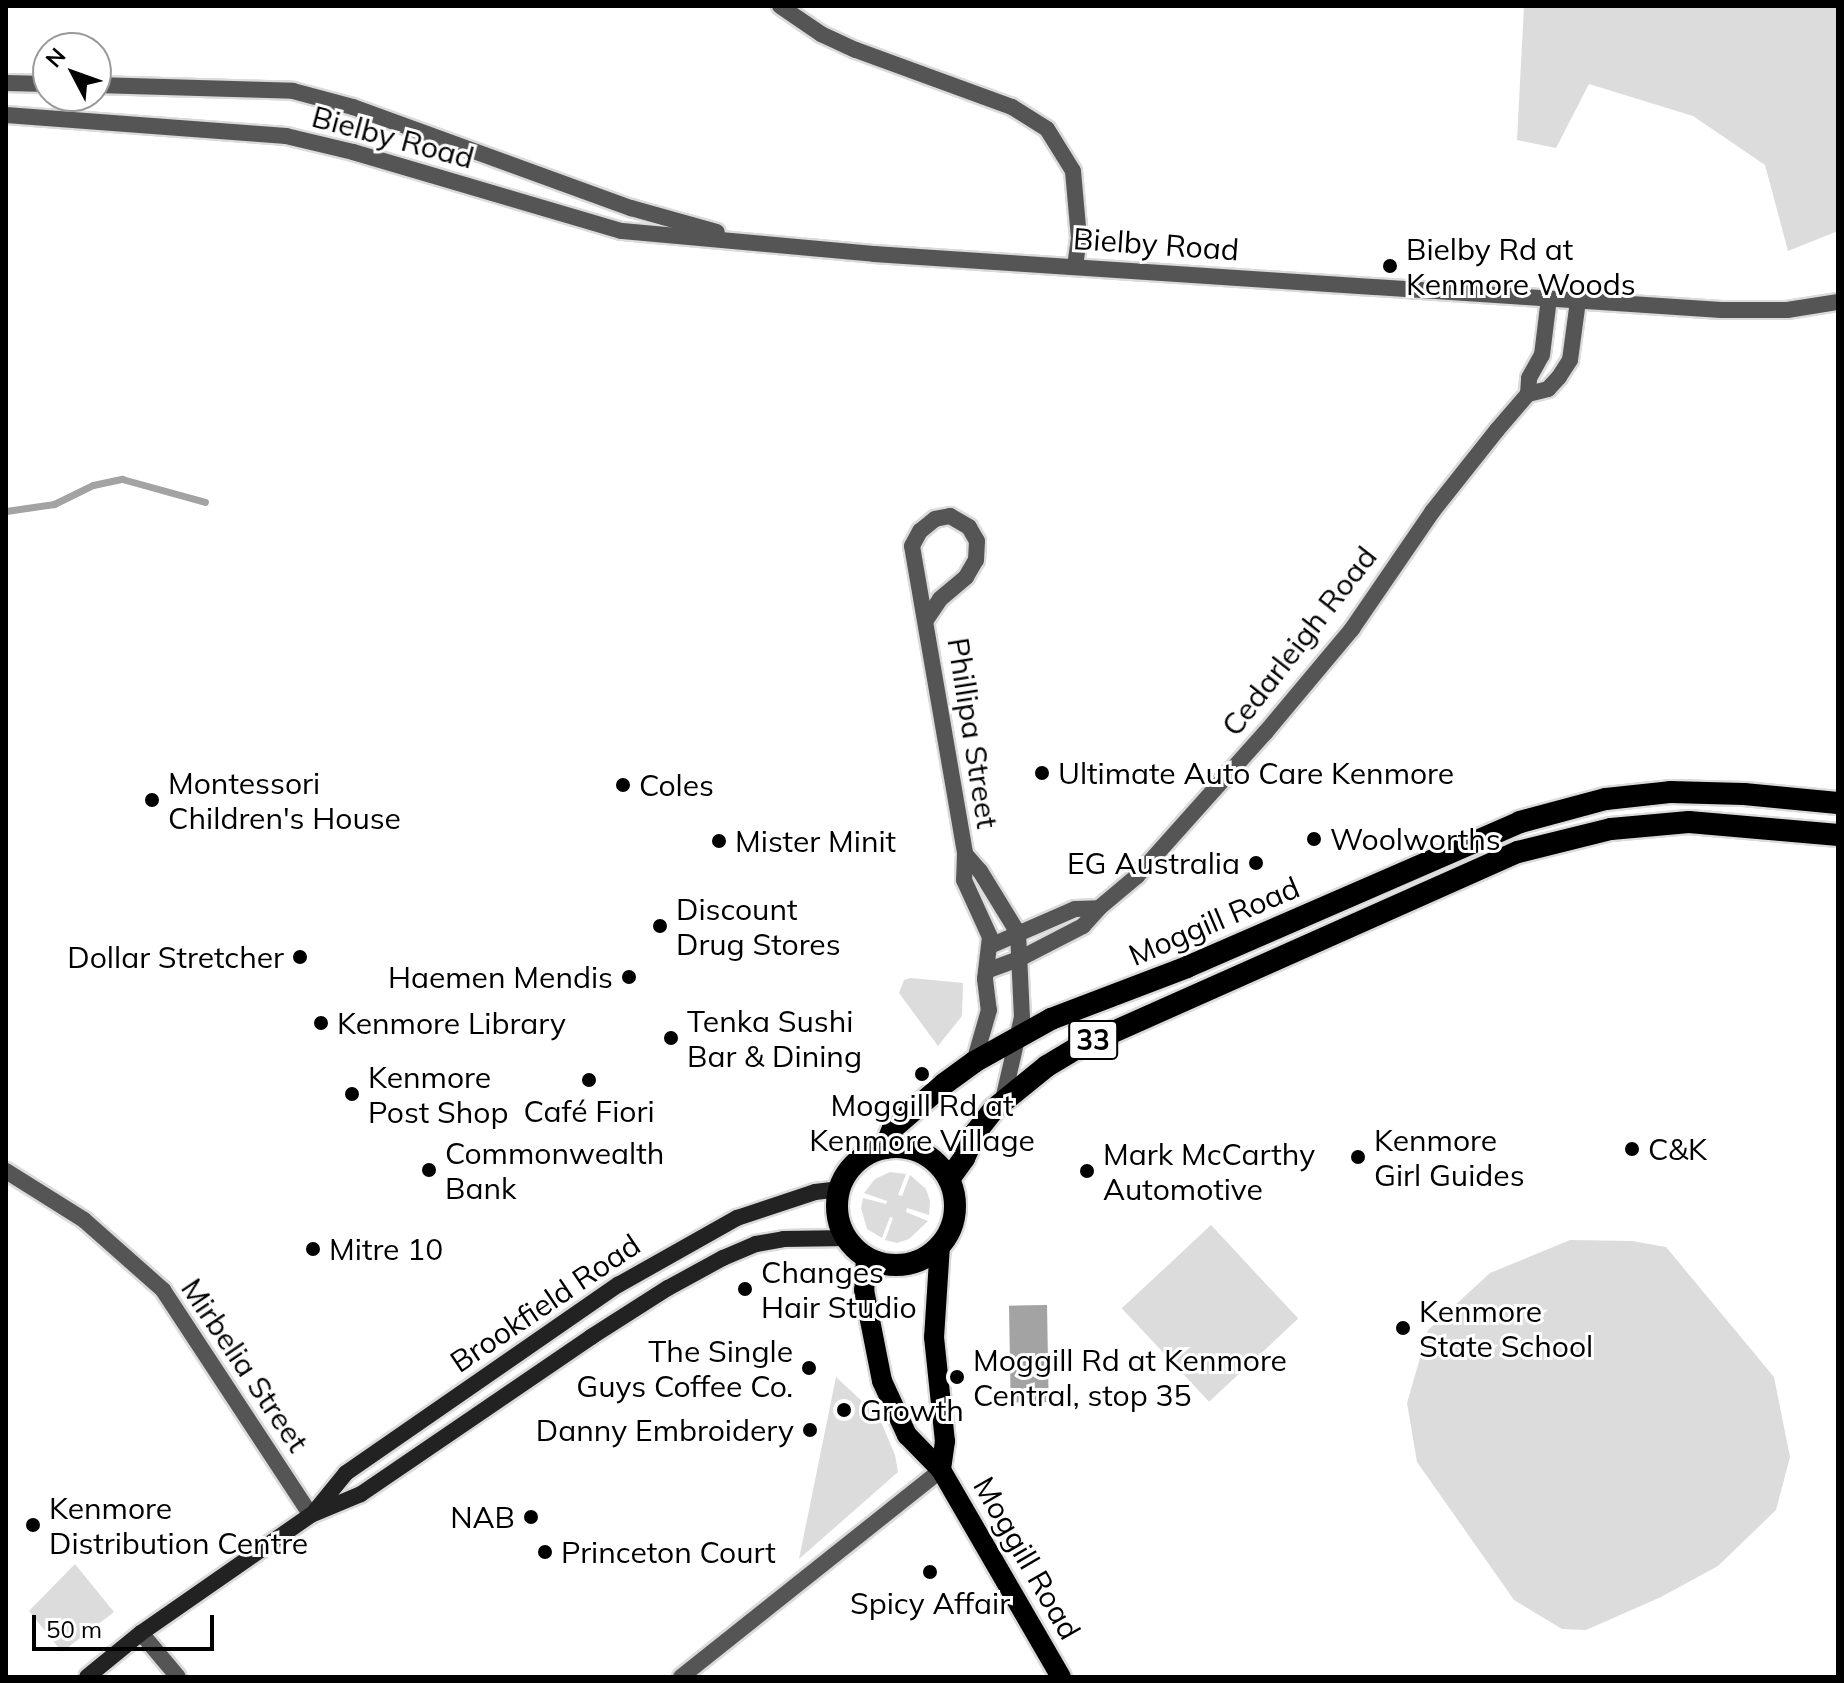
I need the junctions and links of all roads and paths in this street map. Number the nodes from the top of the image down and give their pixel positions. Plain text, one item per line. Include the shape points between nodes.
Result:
1 (780, 6) edge
2 (6, 83) edge
3 (32, 84) edge
4 (112, 85) edge
5 (6, 115) edge
6 (761, 245) junction
7 (1075, 266) junction
8 (1549, 298) junction
9 (1578, 301) junction
10 (1838, 302) edge
11 (1528, 394) junction
12 (926, 620) junction
13 (1838, 803) edge
14 (1838, 835) edge
15 (965, 854) junction
16 (1099, 908) junction
17 (1018, 933) junction
18 (990, 946) junction
19 (1021, 958) junction
20 (986, 971) junction
21 (1020, 1036) junction
22 (974, 1062) junction
23 (1003, 1100) junction
24 (885, 1148) junction
25 (6, 1171) edge
26 (949, 1179) junction
27 (840, 1189) junction
28 (847, 1238) junction
29 (940, 1245) junction
30 (866, 1257) junction
31 (941, 1470) junction
32 (311, 1515) junction
33 (141, 1633) junction
34 (87, 1677) edge
35 (178, 1677) edge
36 (681, 1677) edge
37 (1061, 1677) edge

1 - 7 street via 821,34 1012,107 1047,129 1073,171 1079,238
2 - 3 street
4 - 6 street, Bielby Road via 293,91 353,107 631,208
5 - 6 street, Bielby Road via 286,136 622,231
6 - 7 street, Bielby Road
7 - 8 street, Bielby Road
8 - 9 street
8 - 11 street, Cedarleigh Road via 1542,355 1529,378
9 - 10 street via 1748,311
9 - 11 street, Cedarleigh Road via 1570,360 1548,389
11 - 16 street, Cedarleigh Road via 1432,512 1322,667 1137,876
12 - 12 street, Phillipa Street via 912,546 935,519 950,516 969,527 977,541 976,560
12 - 15 street, Phillipa Street
13 - 21 highway, Moggill Road / 33 via 1670,792 1569,807 1478,839
14 - 23 highway, Moggill Road / 33 via 1689,822 1611,829 1518,852 1100,1036 1047,1066
15 - 17 street, Phillipa Street
15 - 18 street, Phillipa Street via 964,880
16 - 17 street, Cedarleigh Road via 1075,909
16 - 19 street, Cedarleigh Road via 1083,926
17 - 18 street, Cedarleigh Road
17 - 19 street, Phillipa Street
18 - 20 street
19 - 20 street, Cedarleigh Road
19 - 21 street, Phillipa Street
20 - 22 street via 989,1010
21 - 22 highway, Moggill Road / 33
21 - 23 street, Phillipa Street
22 - 24 highway, Moggill Road / 33 via 893,1128
23 - 26 highway, Moggill Road / 33 via 976,1132
24 - 26 highway via 922,1153
24 - 27 highway, 33 via 852,1168
25 - 32 street, Mirbelia Street via 84,1220 163,1290
26 - 29 highway via 955,1211
27 - 28 highway via 838,1214
27 - 32 main road, Brookfield Road via 737,1218 618,1285 346,1473
28 - 30 highway
28 - 32 main road, Brookfield Road via 768,1241 723,1258 591,1337 361,1494
29 - 30 highway via 899,1265
29 - 31 main road, Moggill Road via 934,1337 945,1441
30 - 31 main road, Moggill Road via 864,1290 882,1381 907,1435
31 - 36 street
31 - 37 main road, Moggill Road
32 - 33 main road, Brookfield Road
33 - 34 main road, Brookfield Road
33 - 35 street

